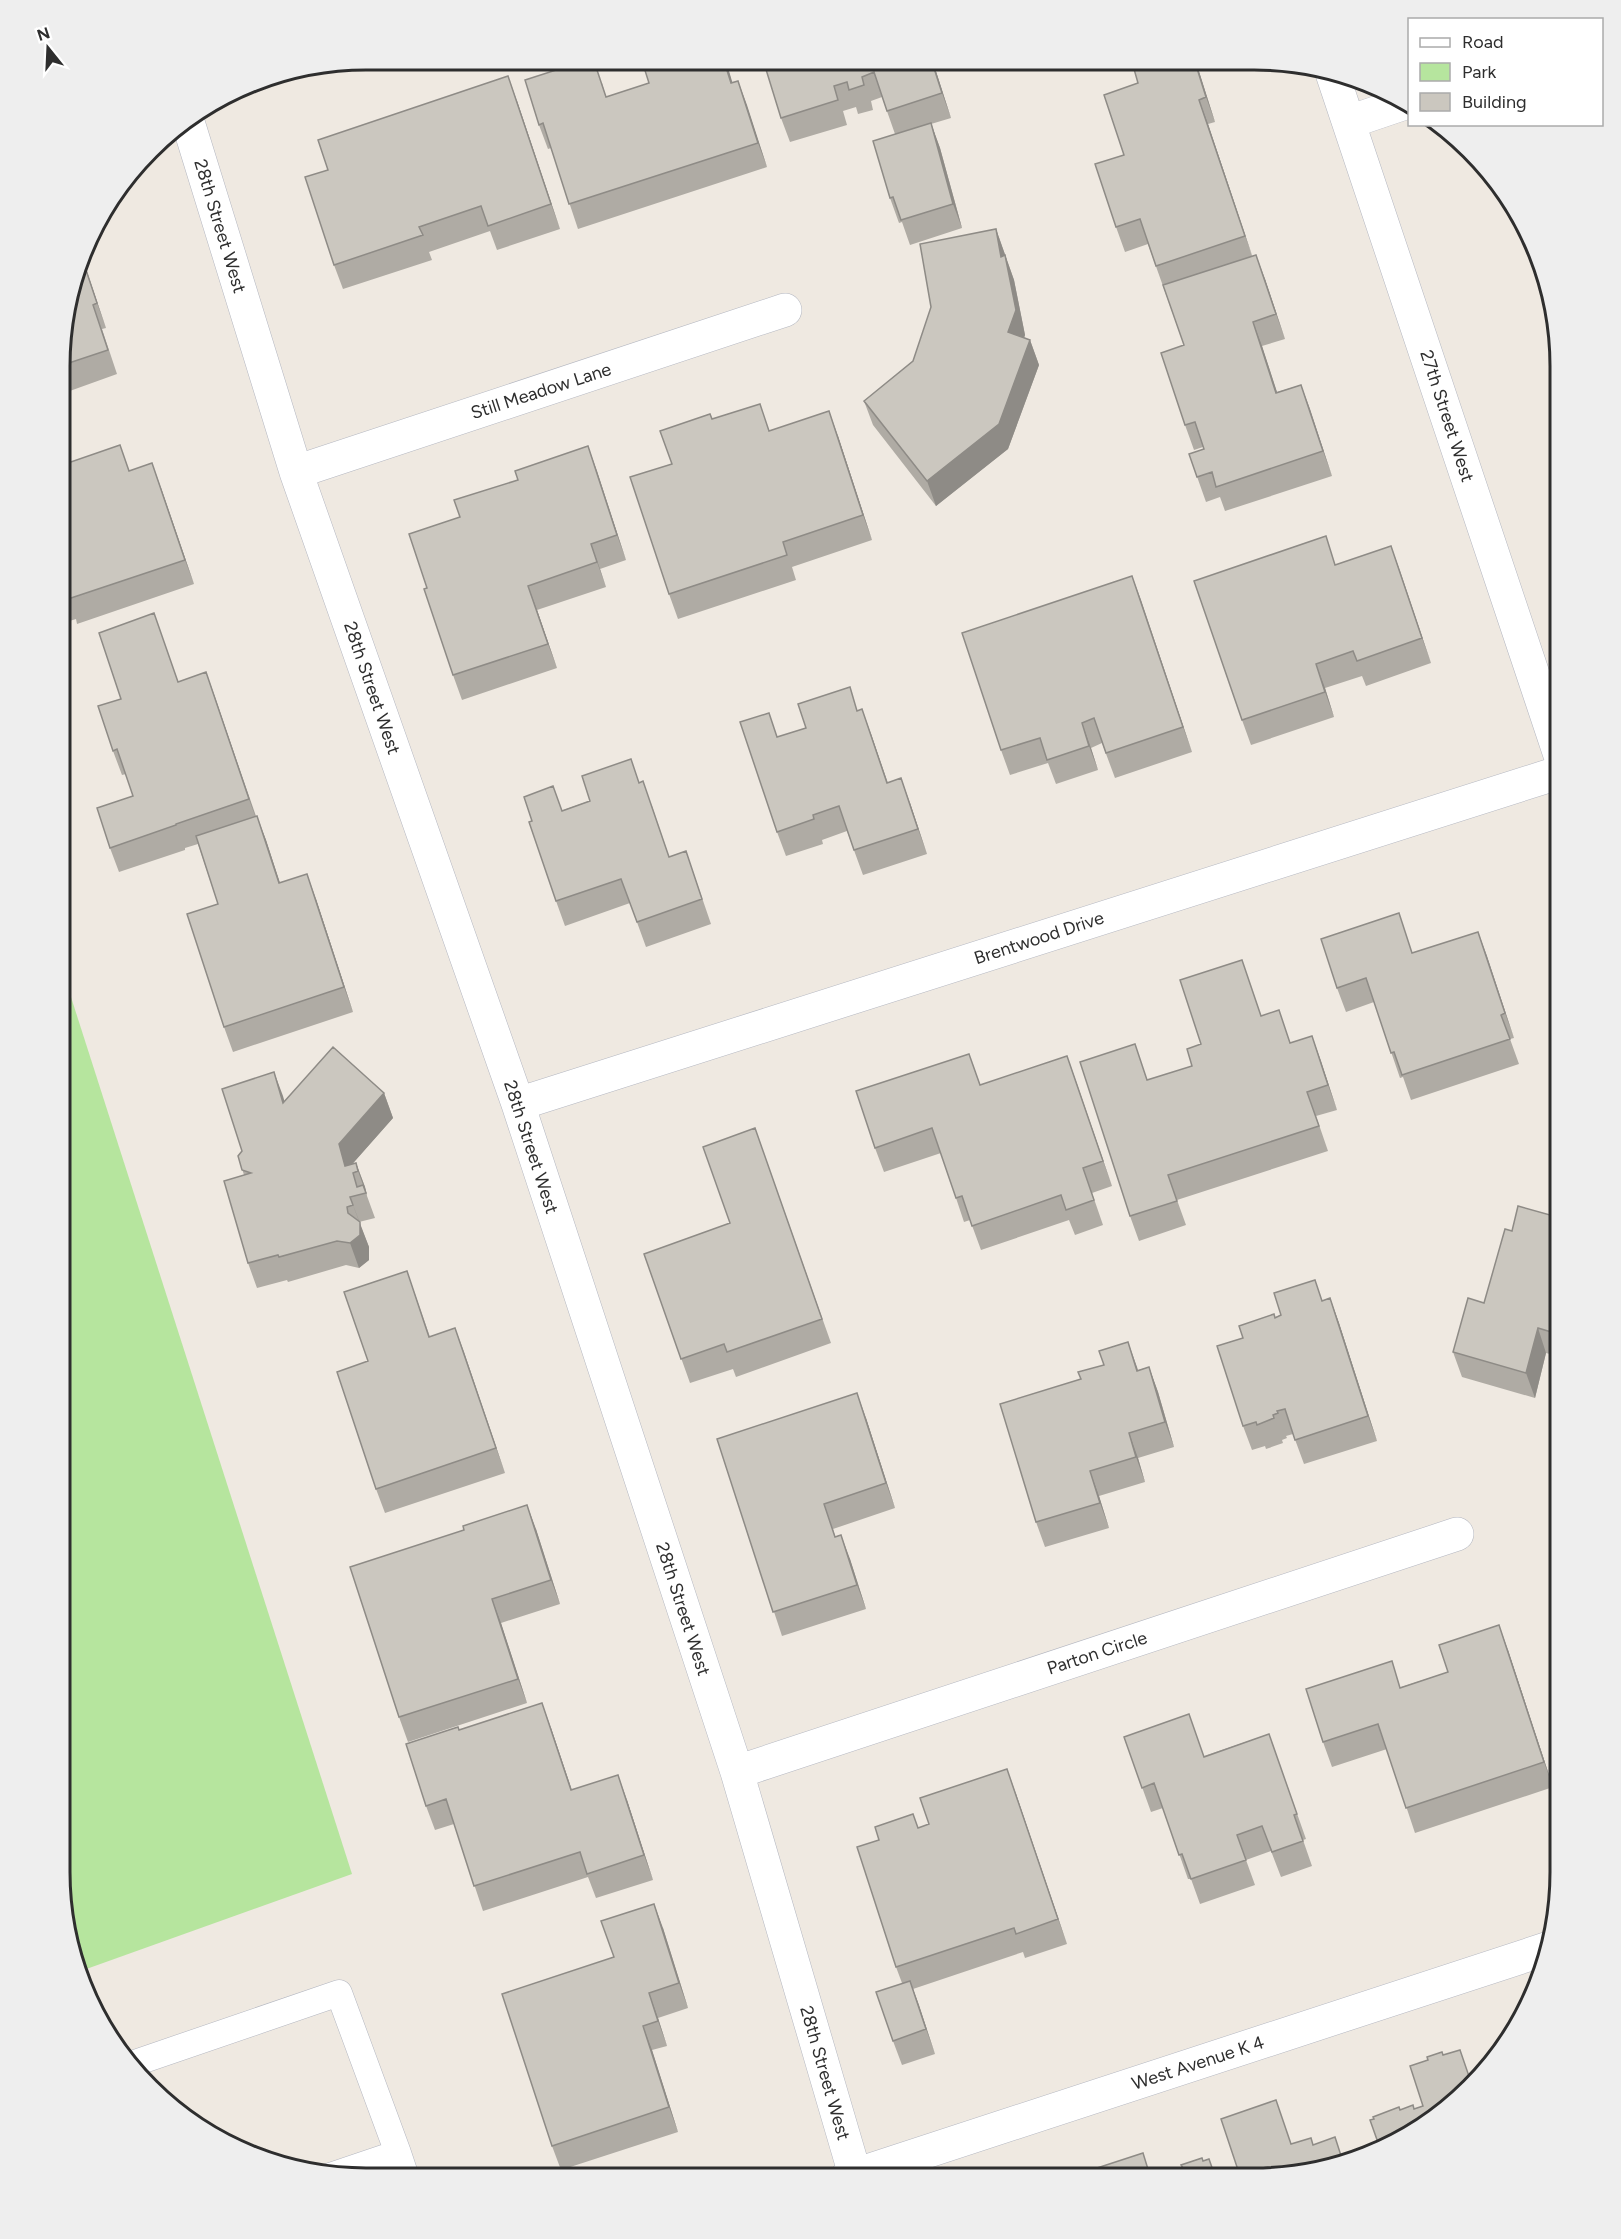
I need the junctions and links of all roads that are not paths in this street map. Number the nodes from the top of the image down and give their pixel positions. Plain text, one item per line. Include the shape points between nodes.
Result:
1 (1335, 82) edge
2 (1396, 106) edge
3 (1349, 122) junction
4 (190, 129) edge
5 (785, 310) dead end
6 (296, 472) junction
7 (1550, 725) edge
8 (1550, 776) edge
9 (518, 1104) junction
10 (1457, 1534) dead end
11 (737, 1772) junction
12 (1539, 1951) edge
13 (139, 2062) edge
14 (402, 2165) edge
15 (376, 2169) edge
16 (850, 2169) edge
17 (876, 2169) edge

1 - 3 street, 27th Street West
2 - 3 street
3 - 7 street, 27th Street West
4 - 6 street, 28th Street West
5 - 6 street, Still Meadow Lane
6 - 9 street, 28th Street West
8 - 9 street, Brentwood Drive
9 - 11 street, 28th Street West
10 - 11 street, Parton Circle
11 - 16 street, 28th Street West
12 - 17 street, West Avenue K 4
13 - 14 lane via 339,1994
14 - 15 lane

